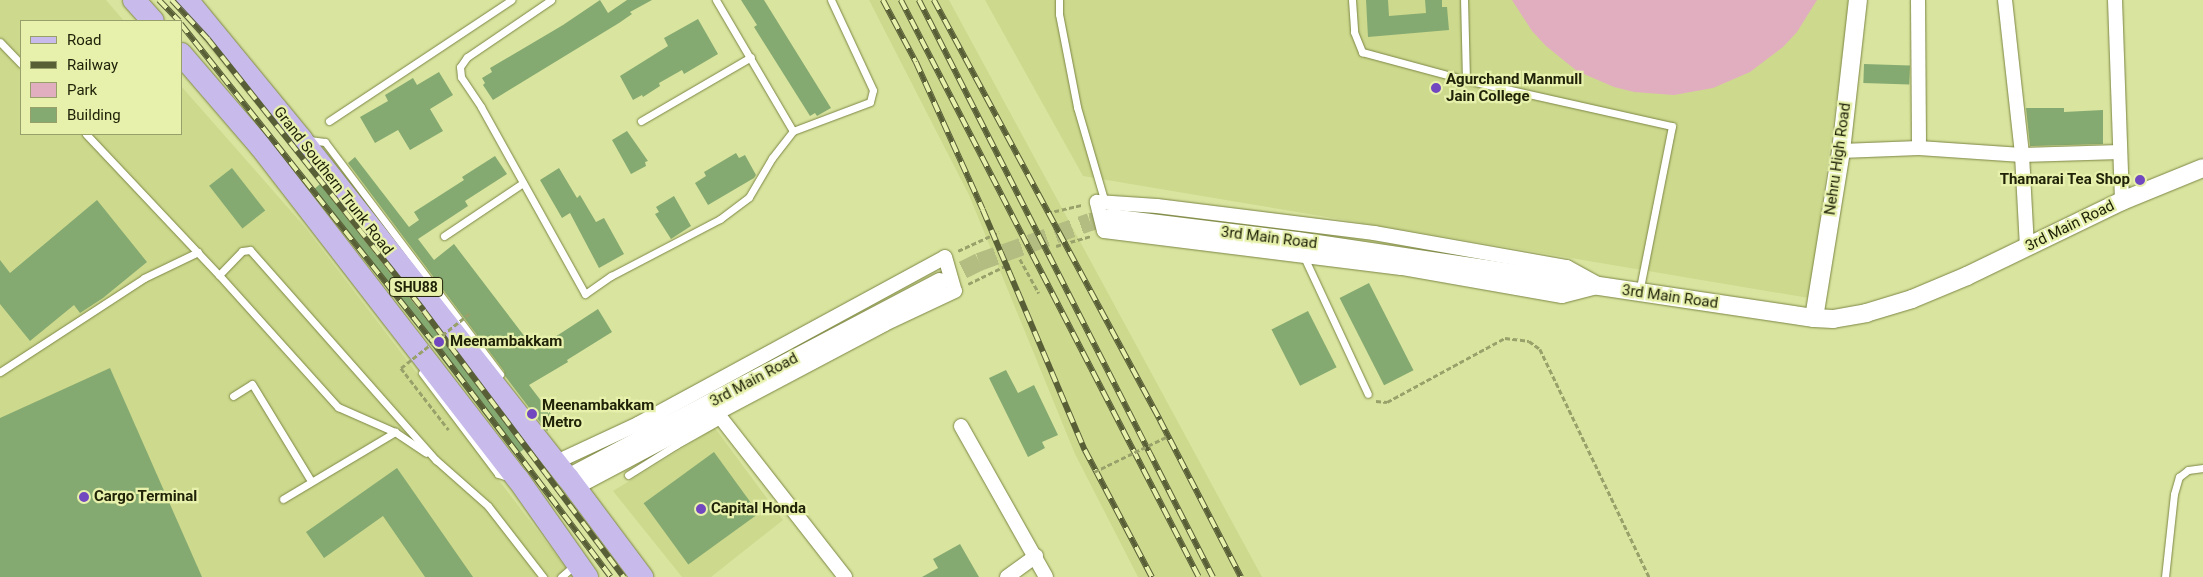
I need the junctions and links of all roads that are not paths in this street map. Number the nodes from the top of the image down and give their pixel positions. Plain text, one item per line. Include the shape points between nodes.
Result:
1 (134, 0) edge
2 (187, 0) edge
3 (511, 0) edge
4 (551, 0) edge
5 (716, 0) edge
6 (831, 0) edge
7 (1059, 0) edge
8 (1352, 0) edge
9 (1464, 0) edge
10 (1858, 0) edge
11 (1918, 0) edge
12 (2004, 0) edge
13 (2115, 0) edge
14 (152, 20) edge
15 (0, 42) edge
16 (182, 55) edge
17 (751, 57) junction
18 (20, 63) edge
19 (1466, 80) junction
20 (329, 121) dead end
21 (641, 121) dead end
22 (792, 130) junction
23 (87, 135) edge
24 (301, 139) junction
25 (261, 147) junction
26 (1919, 148) junction
27 (1841, 151) junction
28 (2120, 152) junction
29 (2022, 154) junction
30 (2203, 168) edge
31 (523, 182) junction
32 (283, 188) dead end
33 (2122, 201) junction
34 (1104, 214) junction
35 (444, 236) dead end
36 (2027, 246) junction
37 (198, 252) junction
38 (1303, 256) junction
39 (219, 275) junction
40 (939, 282) tunnel mouth
41 (1601, 286) junction
42 (1639, 292) junction
43 (1814, 318) junction
44 (417, 366) dead end
45 (0, 372) edge
46 (504, 380) dead end
47 (1368, 394) road end
48 (233, 396) dead end
49 (719, 416) junction
50 (532, 418) dead end
51 (961, 426) dead end
52 (394, 432) junction
53 (436, 460) junction
54 (2203, 468) edge
55 (561, 471) junction
56 (628, 475) dead end
57 (518, 479) junction
58 (311, 481) junction
59 (283, 499) dead end
60 (1036, 556) junction
61 (575, 572) edge
62 (543, 577) edge
63 (642, 577) edge
64 (846, 577) edge
65 (1007, 577) edge
66 (1046, 577) edge
67 (2165, 577) edge

1 - 14 main road
2 - 24 main road, Grand Southern Trunk Road / SHU88
3 - 20 lane
4 - 31 lane via 467,57 460,67 461,77
5 - 17 lane
6 - 22 lane via 873,90 870,102
7 - 34 lane via 1077,107
8 - 19 lane via 1354,32 1362,52
9 - 19 lane
10 - 27 street, Nehru High Road
11 - 26 street
12 - 29 street
13 - 28 street
15 - 18 lane
16 - 25 main road, SHU88
17 - 21 lane
17 - 22 lane
19 - 42 lane via 1672,126
22 - 31 lane via 749,197 720,219 612,276 585,294
23 - 37 lane
24 - 46 lane via 325,142
24 - 55 main road, Grand Southern Trunk Road / SHU88
25 - 32 lane
25 - 57 main road, SHU88
26 - 27 street
26 - 29 street
27 - 43 street, Nehru High Road
28 - 29 street
28 - 33 street
29 - 36 street
30 - 33 street, 3rd Main Road
31 - 35 lane
33 - 36 street, 3rd Main Road
34 - 38 street
34 - 41 street, 3rd Main Road
36 - 43 street, 3rd Main Road via 1912,299 1866,313 1833,319
37 - 39 lane
37 - 45 lane via 144,278
38 - 41 street via 1401,268 1562,296
38 - 47 lane
39 - 52 lane via 338,407
39 - 53 lane via 242,251 250,250
40 - 55 street, 3rd Main Road
41 - 42 street, 3rd Main Road
42 - 43 street, 3rd Main Road
44 - 57 lane via 498,474
48 - 58 lane via 252,384
49 - 55 street
49 - 55 street via 885,324 958,290 949,255 638,424
49 - 56 lane
49 - 64 street
50 - 55 lane
51 - 60 street
52 - 53 lane
52 - 58 lane
53 - 62 lane via 488,506
54 - 67 lane via 2188,470 2179,477 2174,494
55 - 63 main road, Grand Southern Trunk Road / SHU88
57 - 61 main road, SHU88
58 - 59 lane
60 - 65 street
60 - 66 street

